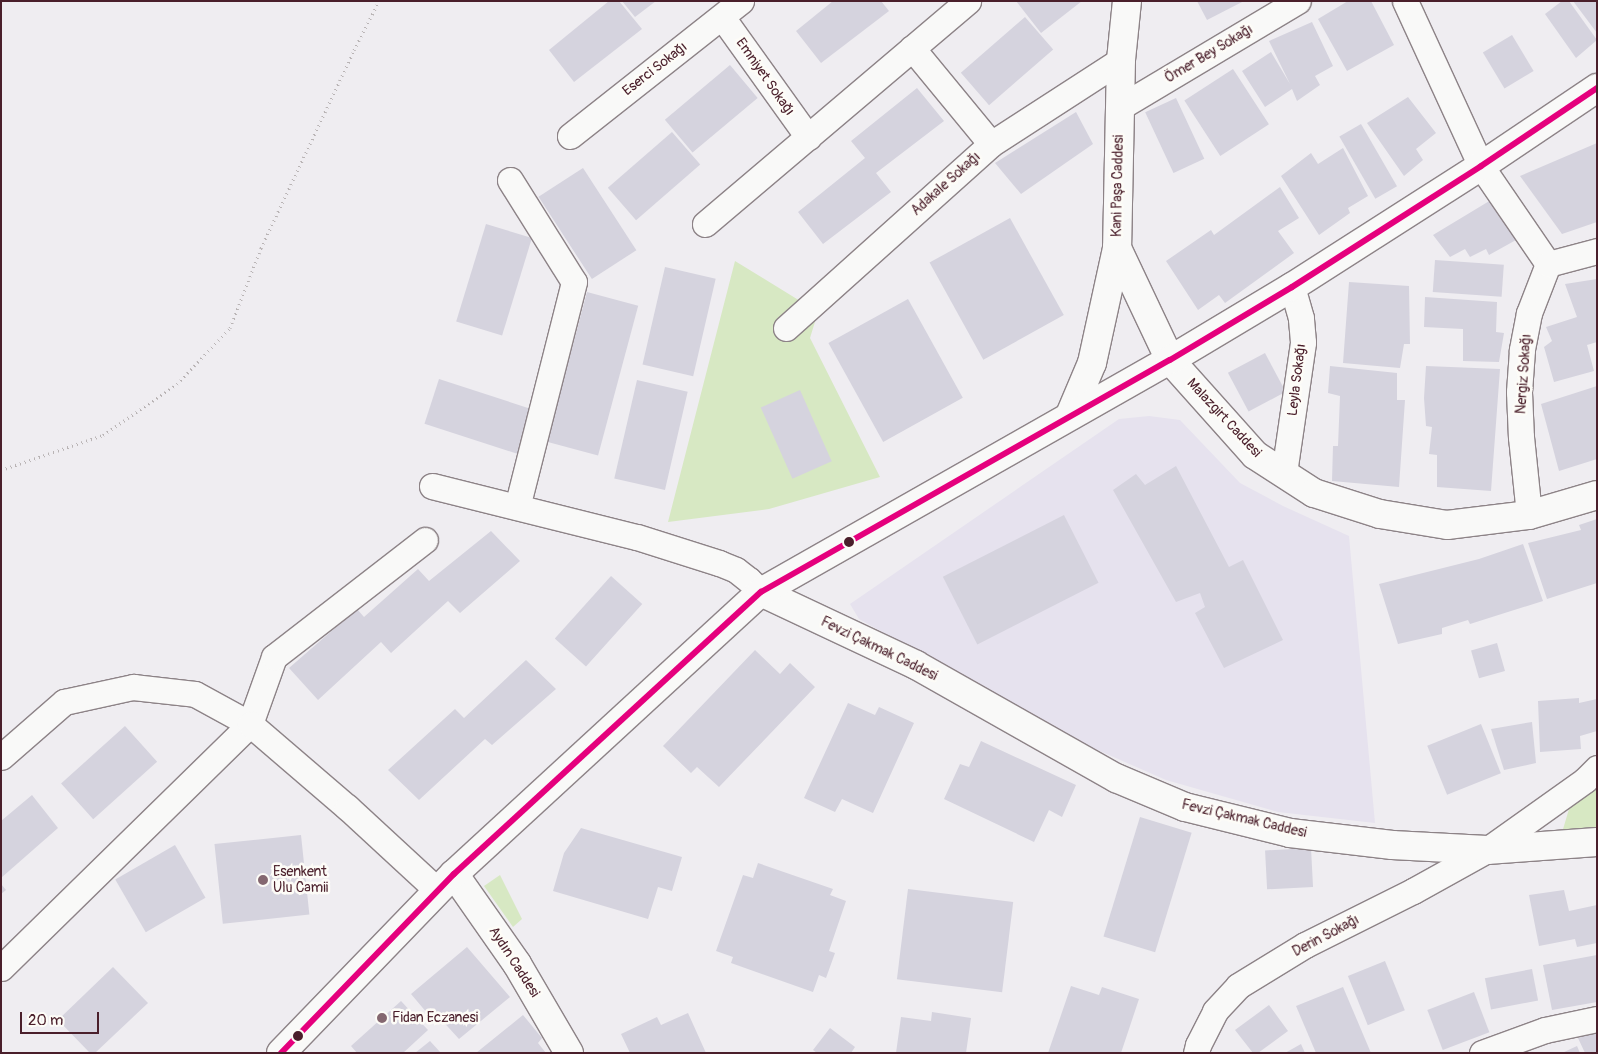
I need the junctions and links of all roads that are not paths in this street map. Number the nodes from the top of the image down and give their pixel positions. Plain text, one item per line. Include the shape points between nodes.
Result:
1 (741, 1) edge
2 (968, 1) edge
3 (1127, 1) edge
4 (1298, 1) edge
5 (1405, 1) edge
6 (722, 16) junction
7 (912, 48) junction
8 (1121, 60) junction
9 (1597, 88) edge
10 (1120, 107) junction
11 (570, 136) dead end
12 (808, 137) junction
13 (990, 144) junction
14 (1481, 166) junction
15 (510, 180) dead end
16 (706, 224) dead end
17 (1117, 248) junction
18 (1597, 251) edge
19 (1548, 264) junction
20 (1292, 287) junction
21 (786, 328) dead end
22 (1170, 360) junction
23 (1070, 415) junction
24 (1284, 474) junction
25 (432, 486) dead end
26 (1597, 495) edge
27 (517, 507) junction
28 (1530, 516) junction
29 (425, 540) dead end
30 (760, 592) junction
31 (250, 724) junction
32 (1, 757) edge
33 (1597, 768) edge
34 (1597, 842) edge
35 (1487, 850) junction
36 (445, 882) junction
37 (1, 968) edge
38 (1597, 1019) edge
39 (291, 1049) edge
40 (569, 1053) edge
41 (1196, 1053) edge
42 (1482, 1053) edge

1 - 6 street, Eserci Sokağı
2 - 7 street
3 - 8 street, Kani Paşa Caddesi
4 - 10 street, Ömer Bey Sokağı
5 - 14 street
6 - 11 street, Eserci Sokağı
6 - 12 street, Emniyet Sokağı
7 - 12 street
7 - 13 street
8 - 10 street, Kani Paşa Caddesi
8 - 13 street, Adakale Sokağı
9 - 14 street
10 - 17 street, Kani Paşa Caddesi
12 - 16 street
13 - 21 street, Adakale Sokağı
14 - 19 street
14 - 20 street
15 - 27 street via 574,282
17 - 22 street, Kani Paşa Caddesi
17 - 23 street via 1092,363
18 - 19 street
19 - 28 street, Nergiz Sokağı via 1529,313 1522,350 1520,410
20 - 22 street
20 - 24 street, Leyla Sokağı via 1301,318 1303,342
22 - 23 street
22 - 24 street, Malazgirt Caddesi via 1256,455
23 - 30 street
24 - 28 street, Malazgirt Caddesi via 1314,493 1380,514 1447,525
25 - 27 street
26 - 28 street, Malazgirt Caddesi
27 - 30 street via 638,537 719,563 736,570
29 - 31 street via 274,657
30 - 35 street, Fevzi Çakmak Caddesi via 916,665 1116,778 1185,807 1290,833 1392,845
30 - 36 street
31 - 32 street via 195,694 133,687 64,702
31 - 36 street via 347,807
31 - 37 street
33 - 35 street, Derin Sokağı
34 - 35 street, Fevzi Çakmak Caddesi
35 - 41 street, Derin Sokağı via 1414,891 1305,945 1238,986 1215,1011
36 - 39 street
36 - 40 street, Aydın Caddesi via 517,964
38 - 42 street via 1545,1030

